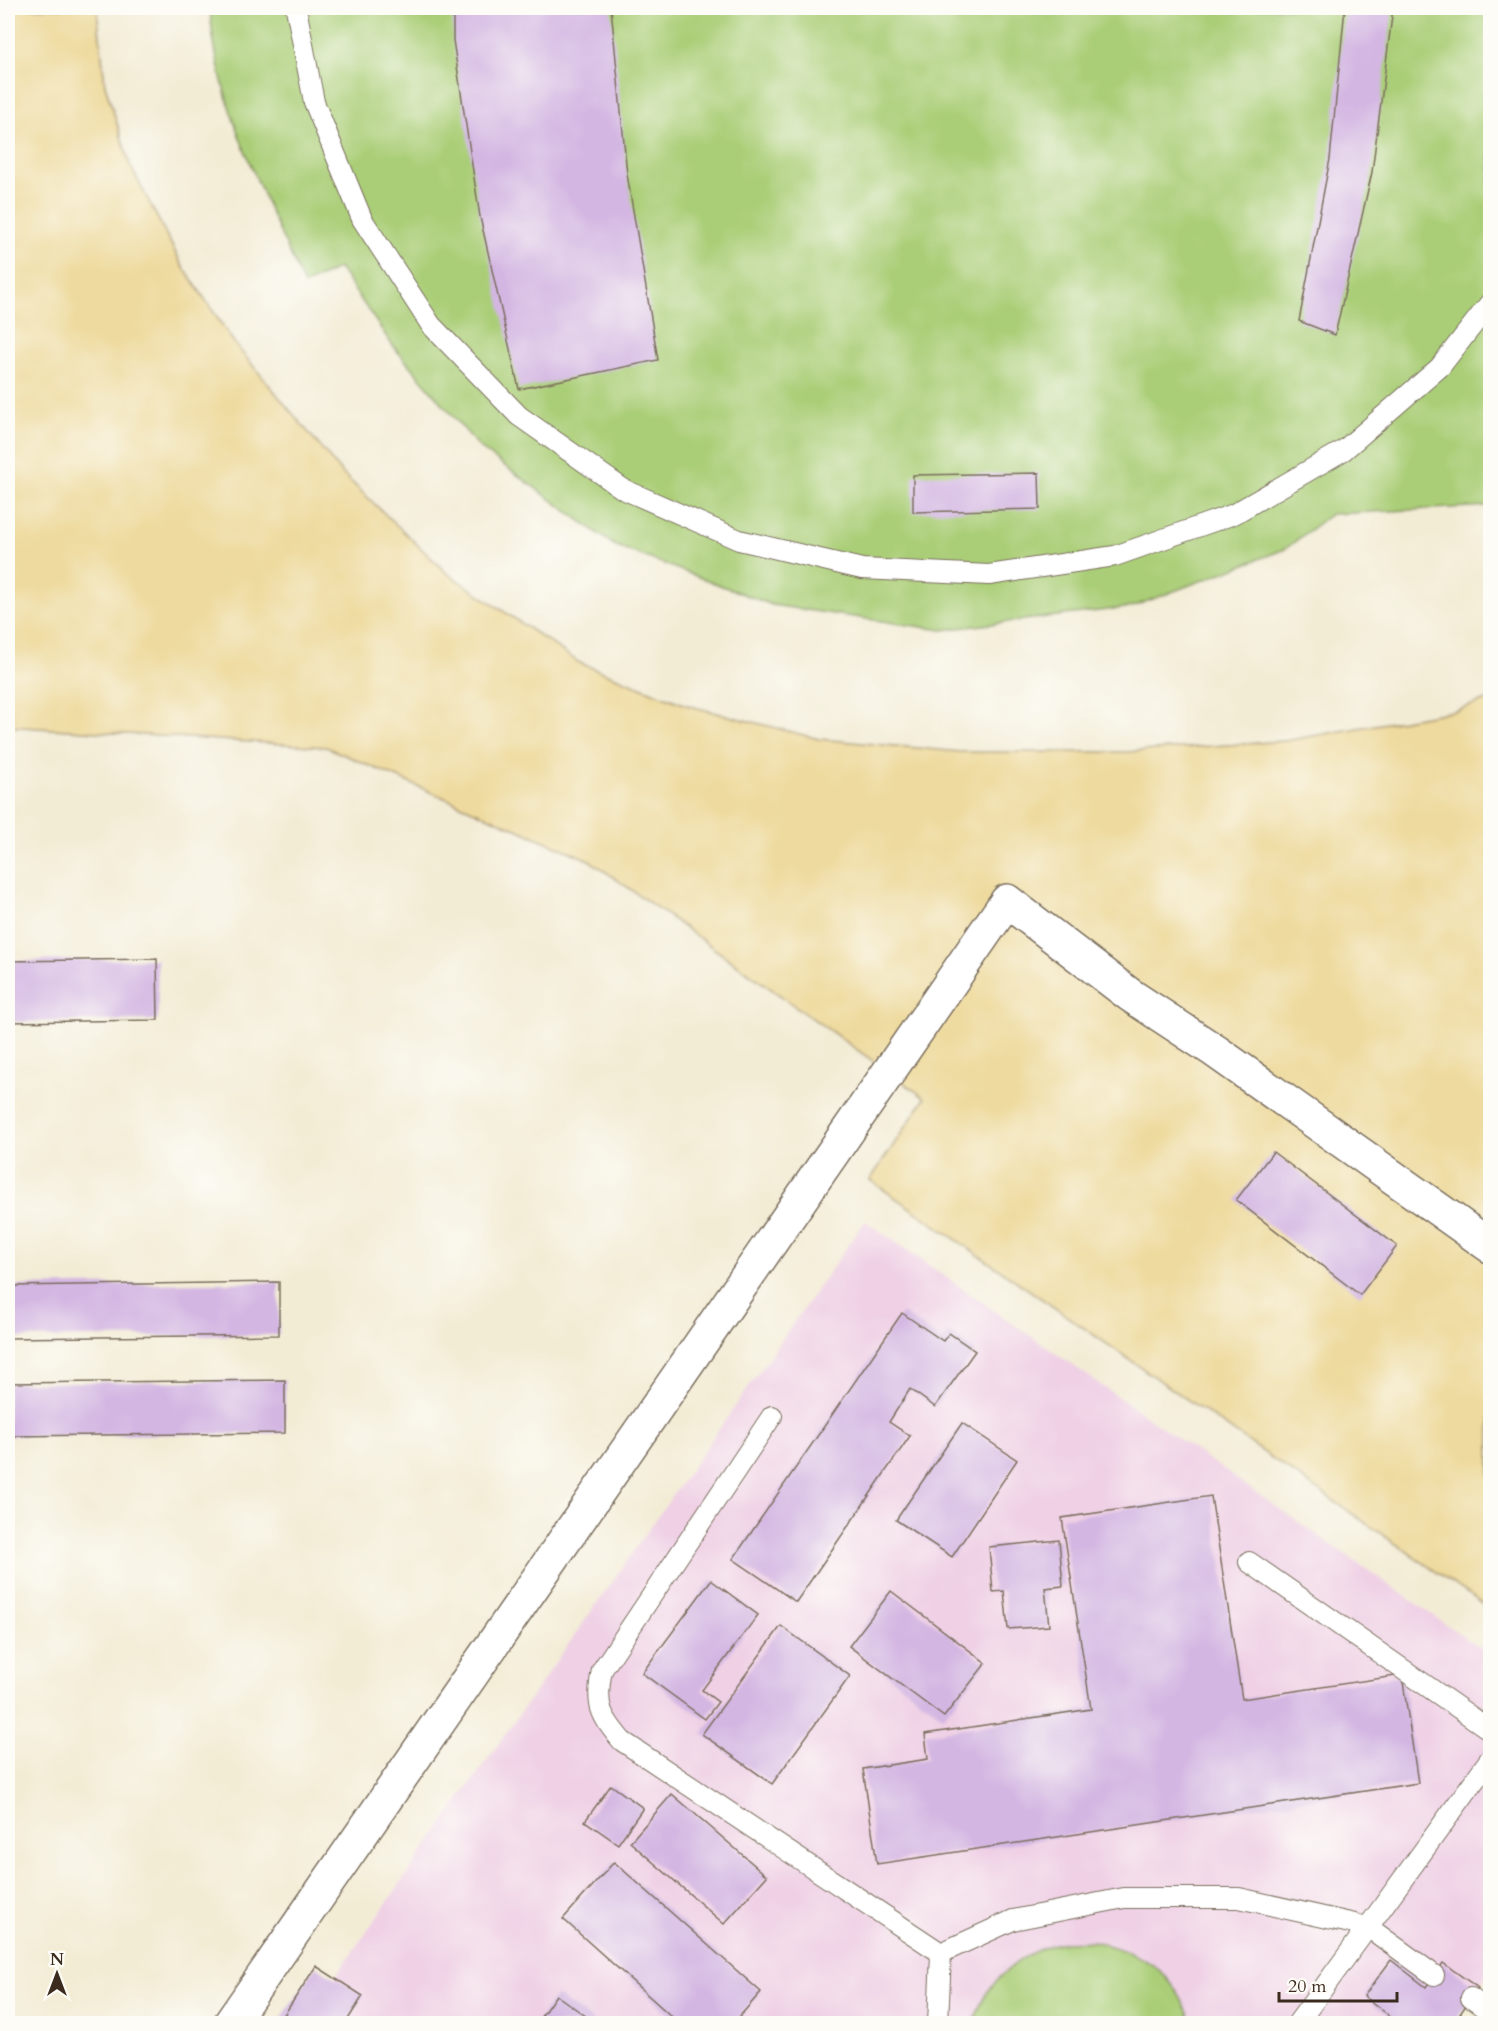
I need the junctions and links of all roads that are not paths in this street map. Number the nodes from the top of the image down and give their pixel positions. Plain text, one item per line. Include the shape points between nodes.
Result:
1 (296, 8) edge
2 (1491, 303) edge
3 (1491, 1246) edge
4 (772, 1416) dead end
5 (1249, 1562) dead end
6 (1491, 1730) edge
7 (1491, 1759) edge
8 (1368, 1928) junction
9 (941, 1953) junction
10 (1434, 1975) dead end
11 (1471, 1998) dead end
12 (1491, 2012) edge
13 (230, 2024) edge
14 (938, 2024) edge
15 (1297, 2024) edge

1 - 2 lane via 314,102 362,219 431,325 519,416 623,489 739,540 862,569 989,575 1115,556 1234,514 1344,450 1440,368
3 - 13 street via 1130,995 1007,901
4 - 9 lane via 602,1670 597,1692 602,1717 622,1741
5 - 6 lane
7 - 8 lane
8 - 9 lane via 1239,1899 1124,1899 1014,1920
8 - 10 lane
8 - 15 lane
9 - 14 lane
11 - 12 lane

